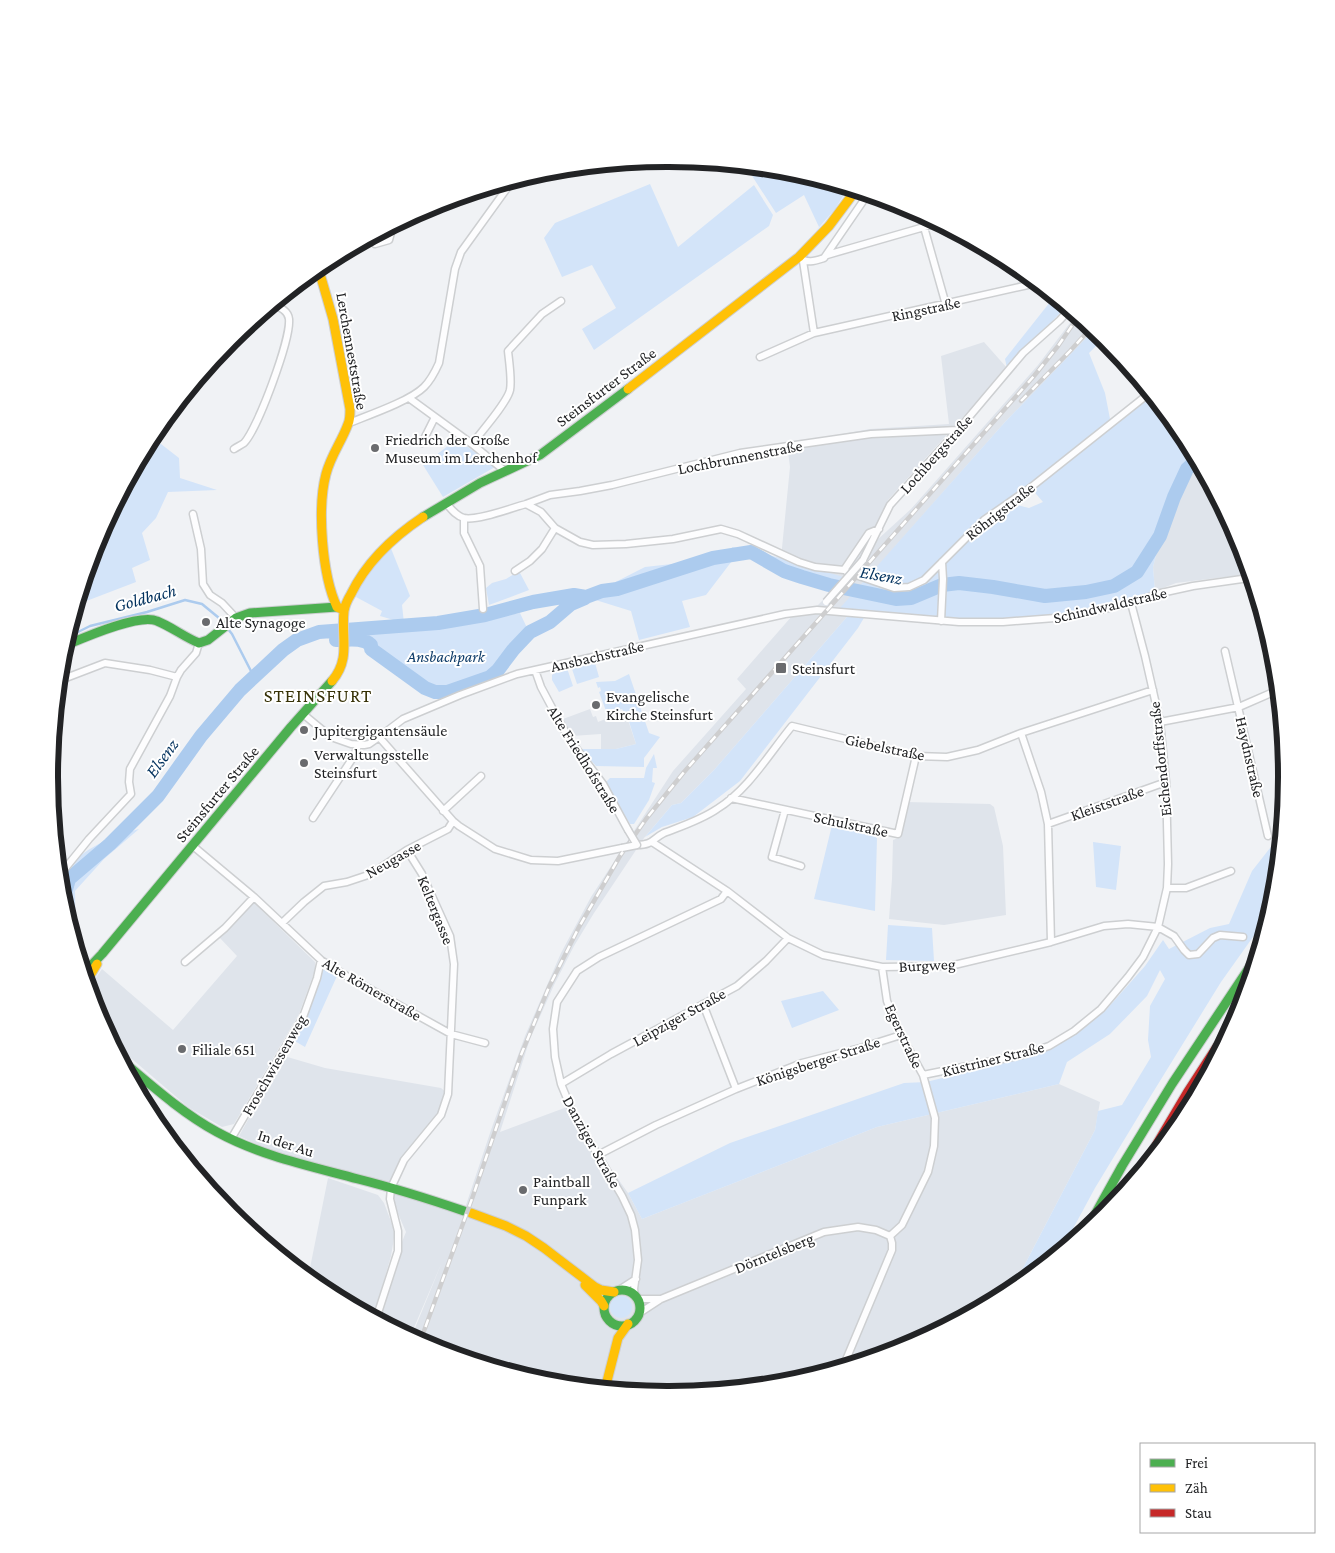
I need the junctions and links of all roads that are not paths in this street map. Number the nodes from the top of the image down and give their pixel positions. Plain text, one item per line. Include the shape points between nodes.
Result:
1 (507, 188) edge
2 (852, 195) edge
3 (865, 199) edge
4 (929, 226) edge
5 (924, 227) junction
6 (391, 233) edge
7 (375, 244) dead end
8 (827, 255) junction
9 (801, 259) junction
10 (321, 275) edge
11 (1029, 286) edge
12 (561, 302) dead end
13 (946, 305) junction
14 (278, 307) edge
15 (1065, 314) edge
16 (814, 333) junction
17 (760, 357) dead end
18 (1145, 397) edge
19 (409, 398) junction
20 (434, 418) junction
21 (349, 423) junction
22 (958, 430) junction
23 (422, 443) dead end
24 (472, 444) junction
25 (234, 449) dead end
26 (506, 472) junction
27 (446, 503) junction
28 (526, 504) junction
29 (193, 514) dead end
30 (464, 518) junction
31 (555, 528) junction
32 (879, 529) junction
33 (942, 562) junction
34 (844, 570) junction
35 (515, 572) dead end
36 (1242, 579) edge
37 (1130, 603) junction
38 (341, 608) junction
39 (483, 609) dead end
40 (817, 610) junction
41 (827, 611) joint
42 (233, 620) junction
43 (941, 621) junction
44 (72, 642) edge
45 (200, 642) junction
46 (1225, 651) dead end
47 (536, 670) junction
48 (66, 677) edge
49 (177, 678) junction
50 (1153, 690) junction
51 (1271, 693) edge
52 (1239, 707) junction
53 (303, 714) junction
54 (1160, 722) junction
55 (1021, 733) junction
56 (379, 737) junction
57 (358, 746) junction
58 (916, 756) junction
59 (480, 776) dead end
60 (1166, 782) junction
61 (731, 798) junction
62 (785, 810) junction
63 (443, 811) junction
64 (313, 818) dead end
65 (453, 821) junction
66 (1048, 824) junction
67 (1268, 836) dead end
68 (652, 842) junction
69 (637, 845) junction
70 (193, 846) junction
71 (406, 850) junction
72 (800, 866) dead end
73 (65, 868) edge
74 (1231, 871) dead end
75 (1167, 888) junction
76 (727, 891) junction
77 (254, 897) junction
78 (282, 923) junction
79 (1158, 927) junction
80 (1244, 937) dead end
81 (788, 938) junction
82 (1051, 942) junction
83 (102, 954) junction
84 (321, 960) junction
85 (185, 962) dead end
86 (882, 967) junction
87 (89, 968) edge
88 (91, 975) edge
89 (1244, 975) edge
90 (703, 1004) junction
91 (451, 1034) junction
92 (901, 1035) junction
93 (485, 1043) dead end
94 (1204, 1066) edge
95 (133, 1070) edge
96 (923, 1075) junction
97 (561, 1084) junction
98 (736, 1089) junction
99 (1169, 1123) edge
100 (231, 1139) junction
101 (598, 1155) junction
102 (391, 1188) junction
103 (1098, 1209) edge
104 (890, 1236) junction
105 (572, 1269) junction
106 (636, 1279) junction
107 (616, 1291) junction
108 (636, 1298) junction
109 (661, 1299) junction
110 (604, 1306) junction
111 (378, 1313) edge
112 (638, 1314) junction
113 (614, 1324) junction
114 (628, 1324) junction
115 (618, 1338) junction
116 (846, 1359) edge
117 (607, 1383) edge

1 - 19 street via 461,252 455,269 439,363 423,388
2 - 9 main road, Steinsfurter Straße
3 - 8 street
4 - 5 street
5 - 8 street
5 - 13 street
6 - 7 street via 389,240
8 - 9 street via 811,262
9 - 16 street
9 - 26 main road, Steinsfurter Straße via 567,436 530,461
10 - 21 main road, Lerchenneststraße via 334,317 350,409
11 - 13 street, Ringstraße
12 - 24 street via 542,314 508,351 510,390
13 - 16 street, Ringstraße
14 - 25 street via 287,312 289,318 279,364 258,418 244,443
15 - 22 street, Lochbergstraße via 1023,353
16 - 17 street, Ringstraße
18 - 33 street, Röhrigstraße via 1030,488 984,520
19 - 20 street
19 - 21 street
20 - 23 street
20 - 24 street
21 - 38 main road, Lerchenneststraße via 326,474 322,504 324,553 332,596
22 - 28 street, Lochbrunnenstraße via 871,434 740,453 612,485 550,495
22 - 32 street, Lochbergstraße via 890,505
24 - 26 street
26 - 27 main road, Steinsfurter Straße
27 - 30 street via 456,515
27 - 38 main road, Steinsfurter Straße via 406,529 382,550 357,581
28 - 30 street
28 - 31 street, Röhrigstraße via 541,512
29 - 42 street via 203,584
30 - 39 street via 464,533 480,566
31 - 34 street, Röhrigstraße via 580,542 593,545 674,539 721,529 799,562
31 - 35 street via 542,549
32 - 34 street via 868,533
32 - 40 street, Lochbergstraße, bridge via 863,560
33 - 34 street, Röhrigstraße via 924,580 909,587 894,588
33 - 43 street
36 - 37 street, Schindwaldstraße via 1193,586
37 - 43 street, Schindwaldstraße via 1068,617 1003,622
37 - 50 street, Eichendorffstraße
38 - 42 main road via 250,613
38 - 53 main road, Steinsfurter Straße via 344,658 334,678
40 - 41 street, Ansbachstraße
40 - 47 street, Ansbachstraße via 766,618
41 - 43 street, Schindwaldstraße
42 - 45 main road via 208,640
44 - 45 main road via 142,619 156,620
45 - 49 street via 196,653
46 - 52 street, Haydnstraße
47 - 56 street, Ansbachstraße via 497,681 413,714
47 - 69 street, Alte Friedhofstraße, bridge via 541,687 570,740 603,784
48 - 49 street via 105,662
49 - 73 street via 130,768 131,794
50 - 54 street, Eichendorffstraße
50 - 55 street, Giebelstraße
51 - 52 street, Haydnstraße
52 - 54 street, Haydnstraße
52 - 67 street, Haydnstraße
53 - 57 street via 331,737
53 - 70 main road, Steinsfurter Straße
54 - 60 street, Eichendorffstraße
55 - 58 street, Giebelstraße via 978,750 947,756
55 - 66 street
56 - 57 street, Ansbachstraße
56 - 63 street
57 - 64 street
58 - 61 street, Giebelstraße via 792,726
58 - 62 street, Schulstraße via 898,834
59 - 63 street
60 - 66 street, Kleiststraße
60 - 75 street, Eichendorffstraße
61 - 62 street, Schulstraße
61 - 68 street via 697,820 658,836
62 - 72 street via 772,857
63 - 65 street
65 - 69 street, bridge via 495,848 531,860 558,861
65 - 71 street, Neugasse via 448,829
66 - 82 street
68 - 69 street
68 - 76 street, Burgweg
70 - 77 street, Alte Römerstraße
70 - 83 main road, Steinsfurter Straße
71 - 78 street, Neugasse via 371,874 324,886
71 - 91 street, Keltergasse via 422,874 450,936 454,964
74 - 75 street via 1186,888
75 - 79 street, Eichendorffstraße
76 - 81 street, Burgweg
76 - 97 street, Danziger Straße via 721,899 599,957 577,972 557,1002 553,1029
77 - 78 street, Alte Römerstraße
77 - 85 street via 225,928
78 - 84 street, Alte Römerstraße
79 - 80 street via 1174,936 1189,955 1198,954 1220,935
79 - 82 street, Burgweg via 1104,926
79 - 96 street, Küstriner Straße via 1143,957 1128,977 1101,1009 1074,1031 1049,1046 1022,1055
81 - 86 street, Burgweg via 824,955
81 - 90 street, Leipziger Straße via 737,986
82 - 86 street, Burgweg via 950,966
83 - 87 main road, Steinsfurter Straße
83 - 88 main road, Steinsfurter Straße
84 - 91 street, Alte Römerstraße
84 - 100 street, Froschwiesenweg via 304,1017
86 - 92 street, Egerstraße via 887,1001
89 - 103 main road via 1172,1084
90 - 97 street, Leipziger Straße
90 - 98 street, Königsberger Straße
91 - 93 street, Alte Römerstraße
91 - 102 street via 448,1094 441,1115 404,1160
92 - 96 street, Egerstraße
92 - 98 street, Königsberger Straße via 802,1063
94 - 99 main road
95 - 100 main road, In der Au via 184,1111
96 - 104 street, Egerstraße via 935,1118 934,1146 928,1172 902,1225
97 - 101 street, Danziger Straße
98 - 101 street, Königsberger Straße
100 - 102 main road, In der Au via 300,1164
101 - 106 street, Danziger Straße via 631,1215 638,1260
102 - 105 main road, In der Au via 512,1229 544,1247
102 - 111 street via 398,1251
104 - 109 street, Dörntelsberg via 858,1228 824,1232
104 - 116 street via 892,1250
105 - 107 main road, In der Au via 599,1289
105 - 110 main road, In der Au
106 - 107 street
106 - 108 street, Danziger Straße
107 - 108 main road via 630,1292
107 - 110 main road
108 - 109 street, Dörntelsberg
108 - 112 main road
109 - 112 street, Dörntelsberg
110 - 113 main road via 607,1317
112 - 114 main road
113 - 114 main road
113 - 115 main road
114 - 115 main road
115 - 117 main road

